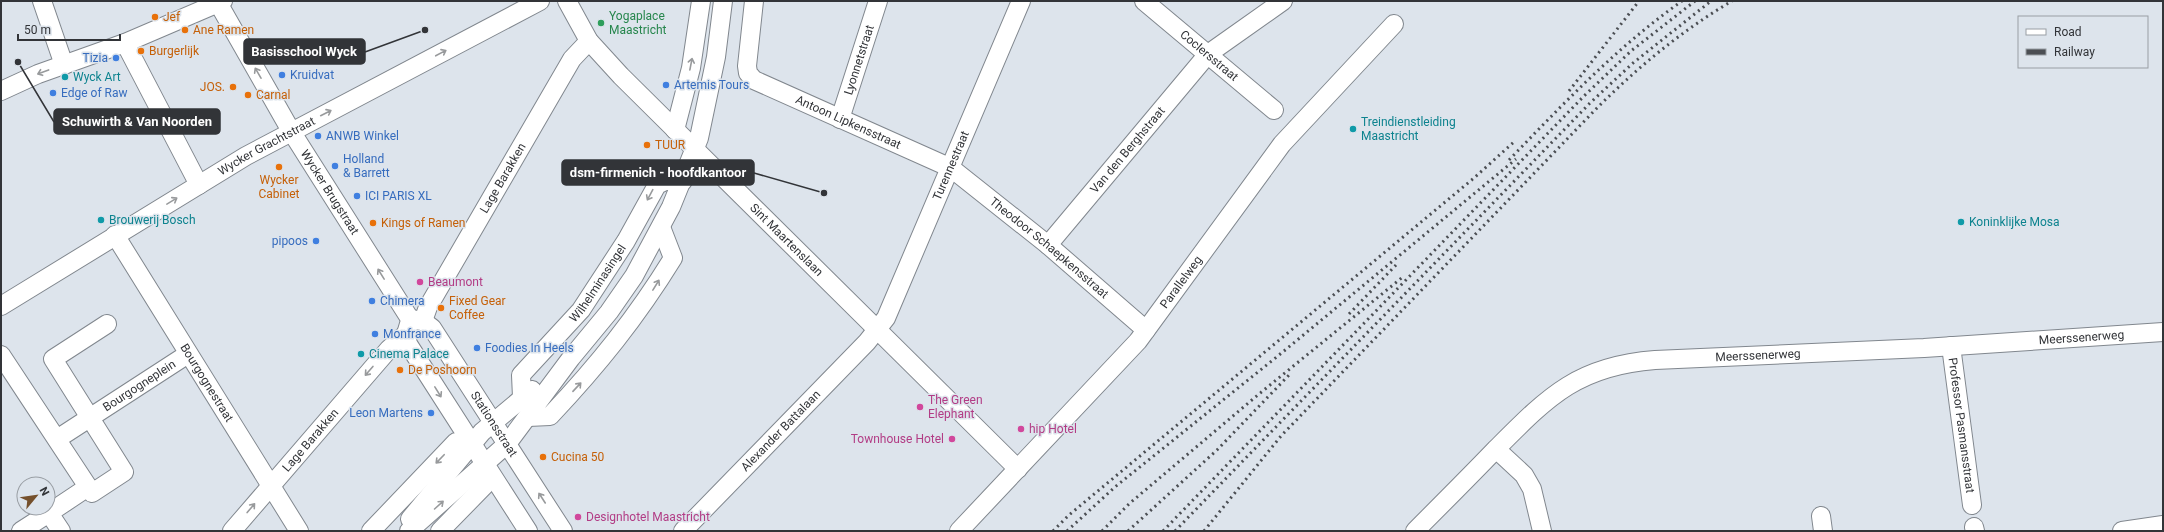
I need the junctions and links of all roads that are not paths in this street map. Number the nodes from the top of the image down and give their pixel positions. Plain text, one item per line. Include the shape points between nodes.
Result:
1 (42, 1) edge
2 (540, 1) edge
3 (567, 1) edge
4 (701, 1) edge
5 (723, 1) edge
6 (754, 1) edge
7 (878, 1) edge
8 (1021, 1) edge
9 (1144, 1) edge
10 (1283, 1) edge
11 (220, 2) edge
12 (1394, 24) dead end
13 (589, 41) junction
14 (125, 43) junction
15 (1208, 54) junction
16 (64, 64) junction
17 (1, 91) edge
18 (1274, 110) dead end
19 (840, 119) junction
20 (675, 130) junction
21 (291, 131) junction
22 (696, 149) junction
23 (951, 168) junction
24 (683, 181) junction
25 (199, 185) junction
26 (661, 227) junction
27 (114, 235) junction
28 (1048, 245) junction
29 (1, 306) edge
30 (107, 324) dead end
31 (413, 325) junction
32 (878, 330) junction
33 (1146, 330) junction
34 (2163, 332) edge
35 (1951, 346) junction
36 (188, 354) junction
37 (3, 358) edge
38 (571, 358) junction
39 (522, 397) junction
40 (528, 417) junction
41 (90, 418) junction
42 (492, 421) junction
43 (57, 439) junction
44 (471, 444) junction
45 (507, 444) junction
46 (1496, 449) junction
47 (485, 466) junction
48 (1018, 469) junction
49 (270, 486) junction
50 (88, 487) junction
51 (1972, 505) dead end
52 (56, 508) edge
53 (44, 516) edge
54 (51, 516) edge
55 (2163, 526) edge
56 (21, 531) edge
57 (61, 531) edge
58 (232, 531) edge
59 (299, 531) edge
60 (371, 531) edge
61 (402, 531) edge
62 (409, 531) edge
63 (440, 531) edge
64 (528, 531) edge
65 (563, 531) edge
66 (683, 531) edge
67 (959, 531) edge
68 (1416, 531) edge
69 (1542, 531) edge
70 (2122, 531) edge

1 - 16 street
21 -> 2 street, Wycker Grachtstraat
3 - 13 street, Sint Maartenslaan
20 -> 4 street via 690,68
5 - 22 street, Wilhelminasingel via 707,107
6 - 19 street, Antoon Lipkensstraat via 748,73 754,80
7 - 19 street, Lyonnetstraat
8 - 23 street, Turennestraat
9 - 15 street, Coclersstraat
10 - 15 street, Van den Berghstraat
11 - 14 street
21 -> 11 street, Wycker Brugstraat
12 - 33 street, Parallelweg via 1282,144
13 - 20 street, Sint Maartenslaan
13 - 31 street, Lage Barakken via 572,59 428,306
14 - 16 street
14 - 25 street
15 - 18 street, Coclersstraat
15 - 28 street, Van den Berghstraat
16 -> 17 street
19 - 23 street, Antoon Lipkensstraat
20 - 22 street, Sint Maartenslaan
21 - 25 street, Wycker Grachtstraat
31 -> 21 street, Wycker Brugstraat
22 - 24 street, Wilhelminasingel
22 - 32 street, Sint Maartenslaan
23 - 28 street, Theodoor Schaepkensstraat
23 - 32 street, Turennestraat via 886,318
24 - 26 street, Wilhelminasingel
24 -> 39 street, Wilhelminasingel via 661,182 653,189 626,241 581,310 521,375
27 -> 25 street, Wycker Grachtstraat
26 - 38 street, Wilhelminasingel via 625,290
40 -> 26 street via 550,416 607,353 642,307 672,258
27 - 29 street, Wycker Grachtstraat
27 - 36 street, Bourgognestraat
28 - 33 street, Theodoor Schaepkensstraat
30 - 41 street, Bourgogneplein via 53,359
31 - 42 street, Stationsstraat via 432,328
31 -> 44 street via 408,344
31 -> 49 street, Lage Barakken via 389,349
32 - 48 street, Sint Maartenslaan
32 - 66 street, Alexander Battalaan
33 - 48 street, Parallelweg
34 - 35 street, Meerssenerweg
35 - 46 street, Meerssenerweg via 1655,360 1618,365 1586,375 1554,394
35 - 51 street, Professor Pasmansstraat
36 - 41 street, Bourgogneplein
36 - 49 street, Bourgognestraat
37 - 43 street
38 - 39 street, Wilhelminasingel
38 - 40 street, Wilhelminasingel
39 - 42 street, Wilhelminasingel
40 - 45 street, Wilhelminasingel
41 - 43 street, Bourgogneplein
41 - 50 street, Bourgogneplein via 124,472 92,493
42 - 44 street, Wilhelminasingel
42 - 45 street, Stationsstraat
43 - 50 street
44 - 47 street
44 -> 60 street via 456,442
44 - 61 street, Wilhelminasingel
45 - 47 street, Wilhelminasingel
65 -> 45 street, Stationsstraat
46 - 68 street, Meerssenerweg
46 - 69 street via 1524,475 1532,489
62 -> 47 street, Wilhelminasingel
47 - 63 street via 485,485
47 - 64 street
48 - 67 street, Parallelweg
58 -> 49 street, Lage Barakken
49 - 59 street, Bourgognestraat
50 - 52 street, Bourgogneplein
53 - 56 street, Bourgogneplein
54 - 57 street
55 - 70 street

